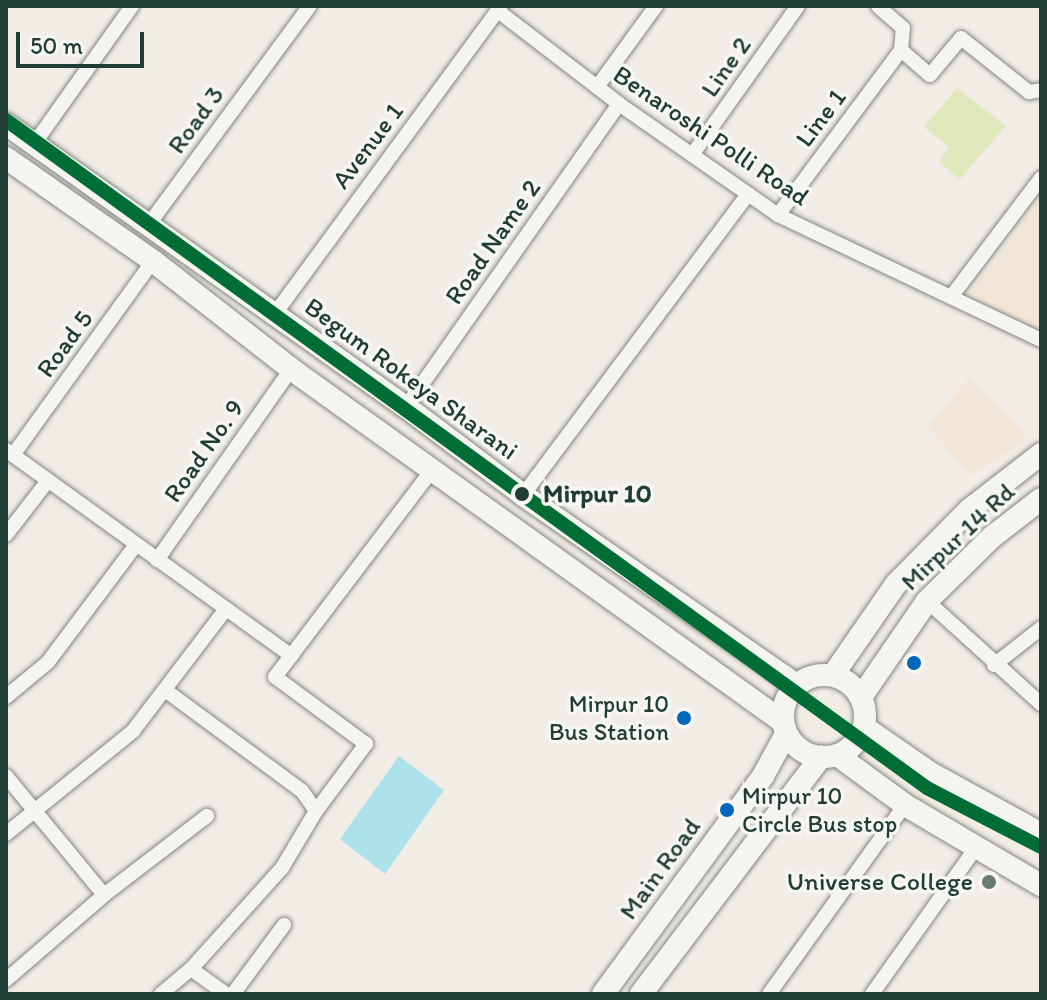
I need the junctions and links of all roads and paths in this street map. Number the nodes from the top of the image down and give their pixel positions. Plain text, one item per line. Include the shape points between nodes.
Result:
1 (132, 6) edge
2 (310, 6) edge
3 (656, 6) edge
4 (798, 6) edge
5 (500, 8) edge
6 (884, 8) edge
7 (901, 50) junction
8 (597, 87) junction
9 (1041, 90) edge
10 (619, 104) junction
11 (6, 124) edge
12 (34, 144) junction
13 (692, 155) junction
14 (6, 158) edge
15 (1041, 178) edge
16 (748, 194) junction
17 (778, 215) junction
18 (149, 224) junction
19 (153, 261) junction
20 (951, 297) junction
21 (274, 315) junction
22 (1041, 340) edge
23 (291, 369) junction
24 (406, 407) junction
25 (10, 453) edge
26 (1041, 454) edge
27 (433, 469) junction
28 (47, 482) junction
29 (523, 495) junction
30 (1041, 499) edge
31 (6, 535) edge
32 (136, 545) junction
33 (157, 560) junction
34 (927, 601) junction
35 (226, 609) junction
36 (1041, 628) edge
37 (292, 656) junction
38 (994, 665) junction
39 (833, 675) junction
40 (796, 685) junction
41 (165, 690) junction
42 (6, 697) edge
43 (861, 697) junction
44 (1041, 704) edge
45 (864, 727) junction
46 (784, 728) junction
47 (829, 756) junction
48 (6, 776) edge
49 (905, 805) junction
50 (34, 810) junction
51 (316, 811) junction
52 (207, 816) dead end
53 (6, 834) edge
54 (1041, 834) edge
55 (975, 849) junction
56 (1041, 885) edge
57 (104, 895) junction
58 (284, 925) dead end
59 (191, 969) junction
60 (6, 980) edge
61 (161, 994) edge
62 (226, 994) edge
63 (233, 994) edge
64 (603, 994) edge
65 (641, 994) edge
66 (769, 994) edge
67 (872, 994) edge

1 - 12 street
2 - 18 street, Road 3
3 - 8 street
4 - 13 street, Line 2
5 - 8 street, Benaroshi Polli Road
5 - 21 street, Avenue 1
6 - 7 street via 903,28
7 - 9 street via 930,75 961,38 1029,92
7 - 17 street, Line 1
8 - 10 street, Benaroshi Polli Road
10 - 13 street, Benaroshi Polli Road
10 - 24 street, Road Name 2
11 - 12 main road, Begum Rokeya Sharani
12 - 18 main road, Begum Rokeya Sharani
13 - 16 street, Benaroshi Polli Road
14 - 19 main road
15 - 20 street
16 - 17 street, Benaroshi Polli Road
16 - 29 street
17 - 20 street, Benaroshi Polli Road
18 - 21 main road, Begum Rokeya Sharani
19 - 23 main road
19 - 25 street, Road 5
20 - 22 street, Benaroshi Polli Road
21 - 24 main road, Begum Rokeya Sharani
23 - 27 main road
23 - 33 street, Road No. 9
24 - 29 main road, Begum Rokeya Sharani
25 - 28 street
26 - 39 main road via 969,510 896,584
27 - 37 street
27 - 46 main road
28 - 31 street
28 - 32 street
29 - 40 main road, Begum Rokeya Sharani
30 - 34 main road, Mirpur 14 Rd via 992,537
32 - 33 street
32 - 42 street via 48,662
33 - 35 street
34 - 38 street
34 - 43 main road, Mirpur 14 Rd
35 - 37 street
35 - 41 street
36 - 38 street
37 - 51 street via 275,677 366,744
38 - 44 street
39 - 40 main road via 820,674
39 - 43 main road
40 - 46 main road via 787,695
41 - 50 street via 133,731
41 - 51 street via 302,791
43 - 45 main road
45 - 47 main road via 854,744
45 - 54 main road via 932,774
46 - 47 main road via 795,746
46 - 64 main road, Main Road via 763,776
47 - 49 main road
47 - 65 main road
48 - 50 street
49 - 55 main road
49 - 66 street
50 - 53 street
50 - 57 street
51 - 59 street via 282,868
52 - 57 street
55 - 56 main road
55 - 67 street
57 - 60 street
58 - 63 street
59 - 61 street
59 - 62 street

